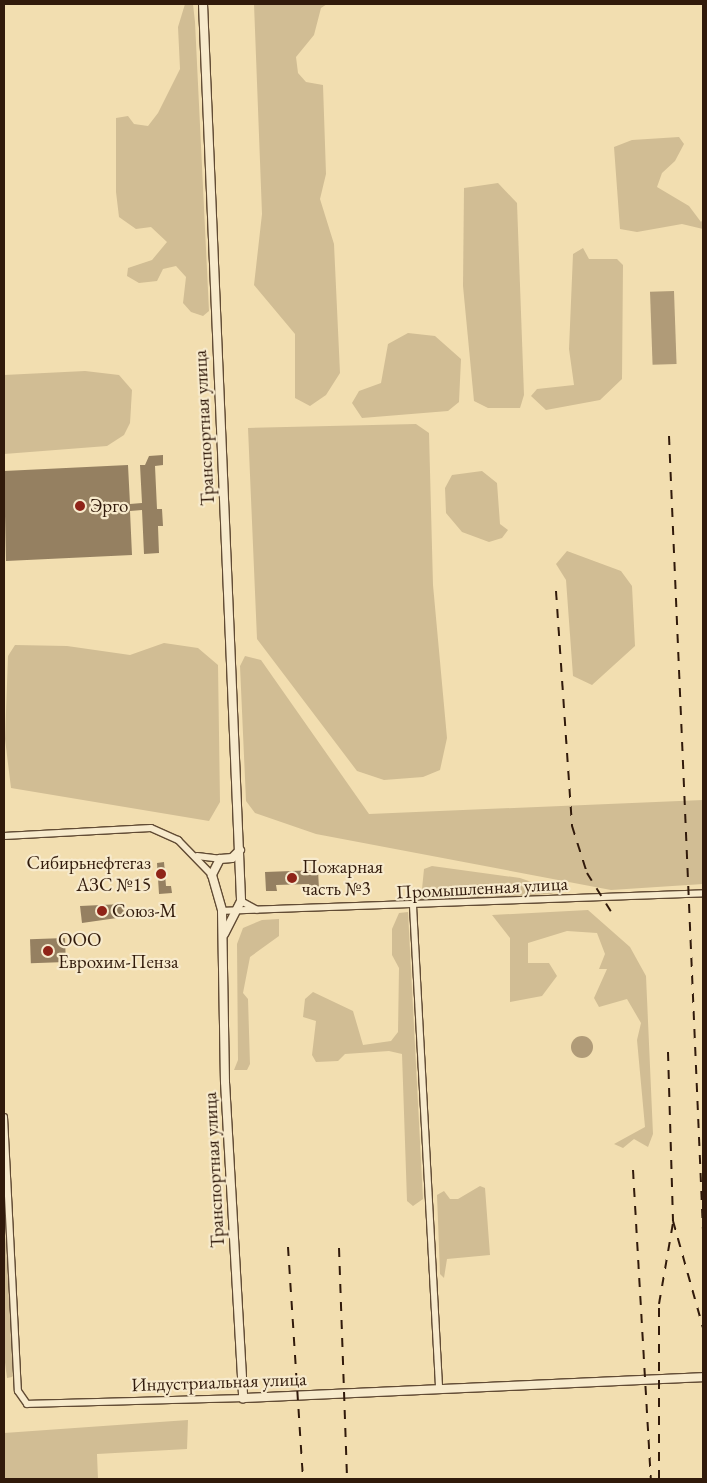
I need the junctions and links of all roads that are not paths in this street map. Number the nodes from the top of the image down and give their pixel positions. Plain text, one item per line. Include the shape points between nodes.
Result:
1 (203, 4) edge
2 (4, 836) edge
3 (240, 850) junction
4 (197, 856) junction
5 (232, 858) junction
6 (220, 859) junction
7 (240, 865) junction
8 (212, 875) junction
9 (703, 893) edge
10 (241, 901) junction
11 (413, 906) junction
12 (222, 911) junction
13 (236, 911) junction
14 (263, 912) junction
15 (222, 940) junction
16 (4, 1117) edge
17 (703, 1377) edge
18 (439, 1389) junction
19 (243, 1398) junction

1 - 3 street, Транспортная улица
2 - 4 street via 151,828 178,840
3 - 5 street
3 - 7 street, Транспортная улица
4 - 6 street
4 - 8 street
5 - 6 street
5 - 7 street
6 - 8 street
7 - 10 street, Транспортная улица
8 - 12 street, Транспортная улица
9 - 11 street, Промышленная улица
10 - 13 street
10 - 14 street
11 - 14 street, Промышленная улица
11 - 18 street
12 - 13 street, Промышленная улица
12 - 15 street, Транспортная улица
13 - 14 street, Промышленная улица
13 - 15 street
15 - 19 street, Транспортная улица via 225,1082
16 - 19 street, Индустриальная улица via 18,1391 27,1404
17 - 18 street, Индустриальная улица
18 - 19 street, Индустриальная улица

